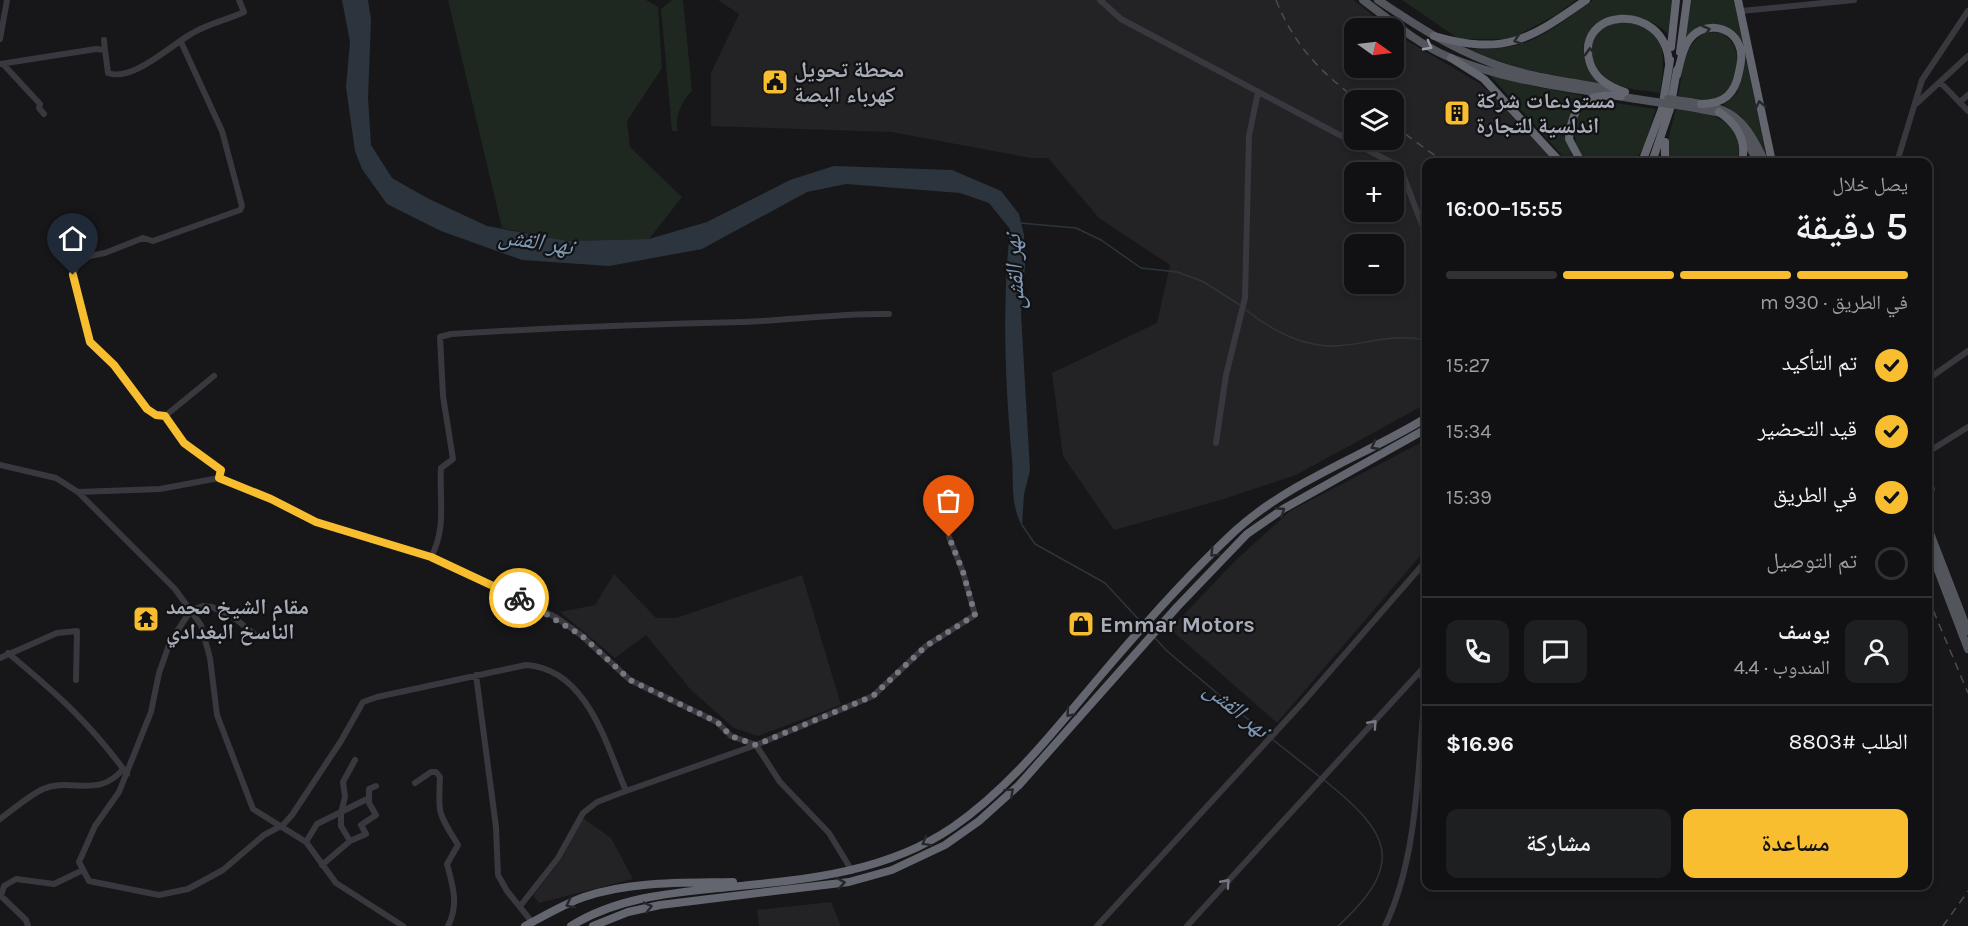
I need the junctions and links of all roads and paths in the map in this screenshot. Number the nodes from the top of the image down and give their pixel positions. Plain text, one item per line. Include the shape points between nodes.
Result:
1 (7, 0) edge
2 (238, 0) edge
3 (1100, 0) edge
4 (1363, 0) edge
5 (1378, 0) edge
6 (1586, 0) edge
7 (1676, 0) edge
8 (1687, 0) edge
9 (1738, 0) edge
10 (1854, 0) edge
11 (1741, 11) junction
12 (1968, 11) edge
13 (1434, 36) junction
14 (0, 39) edge
15 (104, 40) dead end
16 (181, 42) junction
17 (105, 50) junction
18 (1968, 56) edge
19 (1451, 58) junction
20 (1669, 63) junction
21 (2, 64) edge
22 (1677, 75) junction
23 (1941, 83) junction
24 (1258, 92) junction
25 (1623, 94) junction
26 (1968, 95) edge
27 (1960, 102) junction
28 (1917, 103) junction
29 (1701, 104) junction
30 (1690, 105) junction
31 (1670, 109) junction
32 (1968, 111) edge
33 (1719, 112) junction
34 (44, 114) dead end
35 (1556, 158) edge
36 (1579, 158) edge
37 (1642, 158) edge
38 (1653, 158) edge
39 (1665, 158) edge
40 (1743, 158) edge
41 (1756, 158) edge
42 (1763, 158) edge
43 (1771, 158) edge
44 (1898, 158) edge
45 (1422, 225) edge
46 (889, 314) dead end
47 (1968, 351) edge
48 (214, 376) dead end
49 (1932, 376) edge
50 (165, 416) junction
51 (1422, 419) edge
52 (1968, 428) edge
53 (1422, 431) edge
54 (1216, 443) dead end
55 (1932, 450) edge
56 (0, 465) edge
57 (219, 478) junction
58 (78, 492) junction
59 (949, 537) dead end
60 (1932, 538) edge
61 (1932, 554) edge
62 (431, 557) junction
63 (1422, 566) edge
64 (191, 610) junction
65 (1968, 631) edge
66 (257, 636) dead end
67 (1968, 649) edge
68 (8, 653) junction
69 (0, 657) edge
70 (1421, 671) joint
71 (476, 675) junction
72 (1422, 676) edge
73 (76, 680) dead end
74 (1422, 718) edge
75 (756, 745) junction
76 (355, 760) dead end
77 (125, 771) junction
78 (415, 783) dead end
79 (376, 786) dead end
80 (626, 791) junction
81 (369, 798) junction
82 (341, 813) junction
83 (0, 819) edge
84 (283, 825) junction
85 (350, 841) junction
86 (306, 842) junction
87 (322, 865) junction
88 (83, 870) junction
89 (852, 871) junction
90 (793, 881) junction
91 (1, 898) edge
92 (521, 905) junction
93 (529, 924) edge
94 (28, 926) edge
95 (403, 926) edge
96 (448, 926) edge
97 (571, 926) edge
98 (593, 926) edge
99 (1097, 926) edge
100 (1187, 926) edge
101 (1385, 926) edge

1 - 14 street
2 - 16 street via 244,12 189,34
3 - 24 street via 1121,19
4 -> 19 main road via 1416,39
5 - 13 main road
6 -> 13 highway via 1539,32 1504,44 1469,45
7 - 20 highway
8 - 22 highway
9 - 11 highway
10 - 11 street
43 -> 11 highway
12 - 28 street via 1922,80
13 - 25 main road via 1481,59 1520,72
15 - 17 street
16 - 17 street via 140,68 114,75 108,73
16 - 50 street via 222,130 242,206 153,241 144,238 89,256 73,275 90,342 114,365 147,409
17 - 21 street
18 - 23 street
19 - 25 main road via 1522,80
19 - 35 highway via 1484,79
25 -> 20 highway via 1604,82 1589,61 1591,35 1606,17 1629,11 1653,20 1667,41
20 - 37 highway via 1662,109
21 - 34 street
22 -> 29 highway via 1686,44 1695,33 1713,27 1734,37 1742,57 1736,86 1724,100
22 - 31 highway
23 - 27 street
23 - 28 street
24 - 45 street via 1400,167
24 - 54 street via 1248,136 1245,298 1226,375
25 - 30 main road, bridge
25 - 36 highway via 1598,95 1586,100 1576,111 1569,139
26 - 27 street
27 - 32 street
28 - 44 street
29 - 30 main road
29 - 42 main road via 1721,108 1739,118
30 - 33 main road
31 - 38 highway
31 - 39 highway
33 - 40 highway via 1741,135
33 - 41 main road via 1743,132
46 - 62 street via 845,313 745,322 673,322 440,337 443,396 453,459 441,468 442,517
47 - 49 street
48 - 50 street
50 - 57 street via 184,443 221,470
51 -> 89 highway via 1290,492 1237,530 986,801 920,846
52 - 55 street
98 -> 53 highway via 660,904 849,882 892,870 927,853 980,820 1019,785 1247,534 1283,509
56 - 58 street via 56,478
57 - 58 street via 160,489
57 - 62 street via 316,522
58 - 64 street
59 - 75 street via 975,615 926,646 873,696
60 - 65 main road
61 - 67 main road
62 - 75 street via 557,618 630,680 717,722 731,736
63 - 99 street
64 - 66 street via 212,607
64 - 77 street via 170,642 151,711
64 - 84 street via 201,625 210,658 224,739 253,809
68 - 69 street
68 - 73 street via 57,633 77,631
68 - 77 street via 69,704
70 - 72 street
100 -> 70 street
71 - 80 street via 526,665 558,675 581,694 594,716
71 - 84 street via 363,702 326,766
71 - 92 street via 496,827 498,875
74 - 101 street via 1406,868
75 - 80 street
75 - 89 street via 780,782 829,833
76 - 82 street via 343,782
77 - 83 street via 103,784 45,788
77 - 88 street via 119,792 95,826 79,861
78 - 96 street via 431,772 440,777 438,813 458,845 447,864 454,893
79 - 81 street via 369,789
80 - 92 street via 597,802 583,813 558,858
81 - 82 street
81 - 85 street via 376,815 361,825 366,834
82 - 85 street via 341,826
82 - 86 street via 317,824
84 - 86 street
84 - 88 street via 264,835 223,870 188,889 159,895 132,891 89,880
85 - 87 street
86 - 87 street
87 - 95 street via 336,883
88 - 91 street via 54,884 16,879 4,886
89 - 90 highway
90 -> 93 highway via 616,889 584,897
90 - 97 highway via 658,894
91 - 94 street
92 - 93 street

